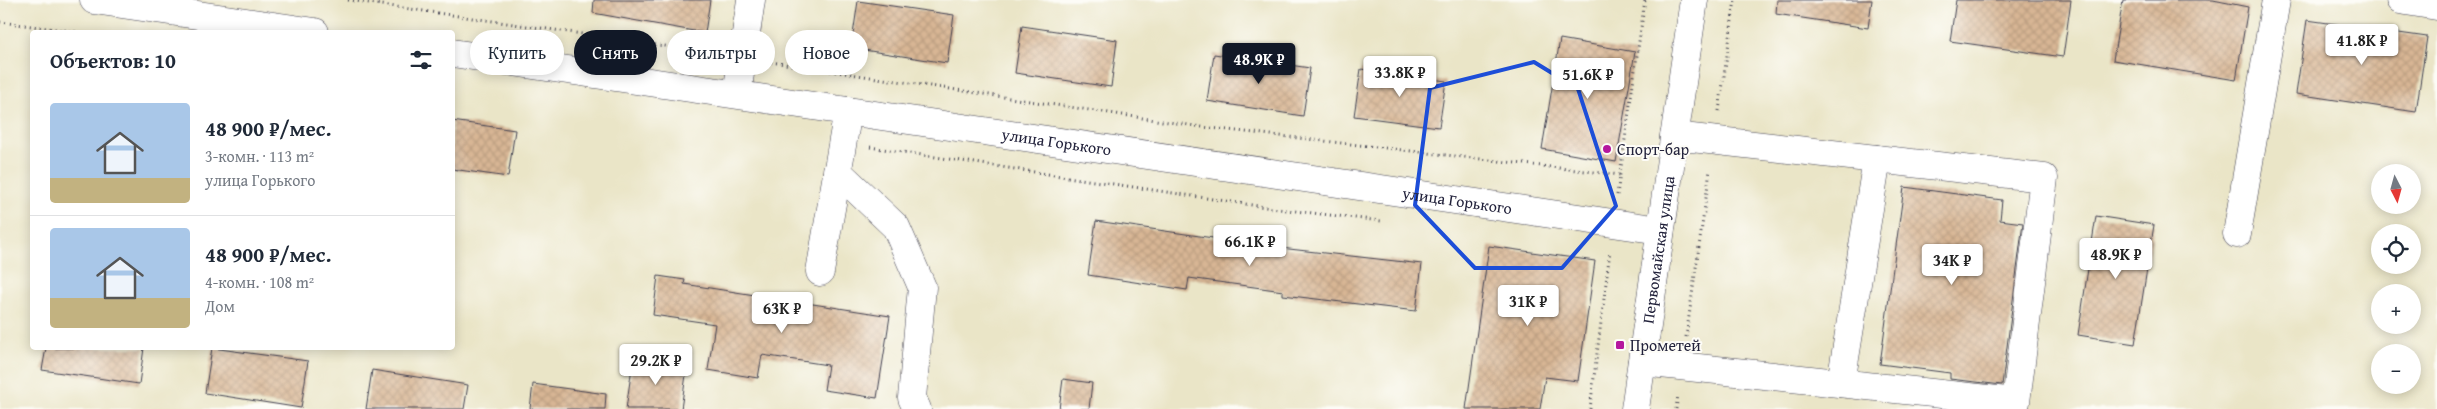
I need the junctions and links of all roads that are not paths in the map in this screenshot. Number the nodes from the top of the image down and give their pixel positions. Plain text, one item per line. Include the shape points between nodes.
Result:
1 (94, 0) edge
2 (751, 0) edge
3 (1694, 0) edge
4 (2276, 0) edge
5 (2400, 0) edge
6 (2437, 6) edge
7 (301, 30) edge
8 (455, 53) edge
9 (737, 94) junction
10 (848, 111) junction
11 (1674, 136) junction
12 (1877, 159) junction
13 (837, 171) junction
14 (1660, 230) junction
15 (2237, 234) dead end
16 (820, 272) dead end
17 (1642, 362) junction
18 (1841, 383) junction
19 (917, 409) edge
20 (1635, 409) edge

1 - 7 street
2 - 9 street
3 - 11 street, Первомайская улица
4 - 15 street
5 - 6 street
8 - 9 street, улица Горького
9 - 10 street, улица Горького
10 - 13 street
10 - 14 street, улица Горького
11 - 12 street
11 - 14 street, Первомайская улица
12 - 18 street
12 - 18 street via 2044,178 2016,402
13 - 16 street
13 - 19 street via 896,227 922,287 912,398
14 - 17 street, Первомайская улица
17 - 18 street
17 - 20 street, Первомайская улица

